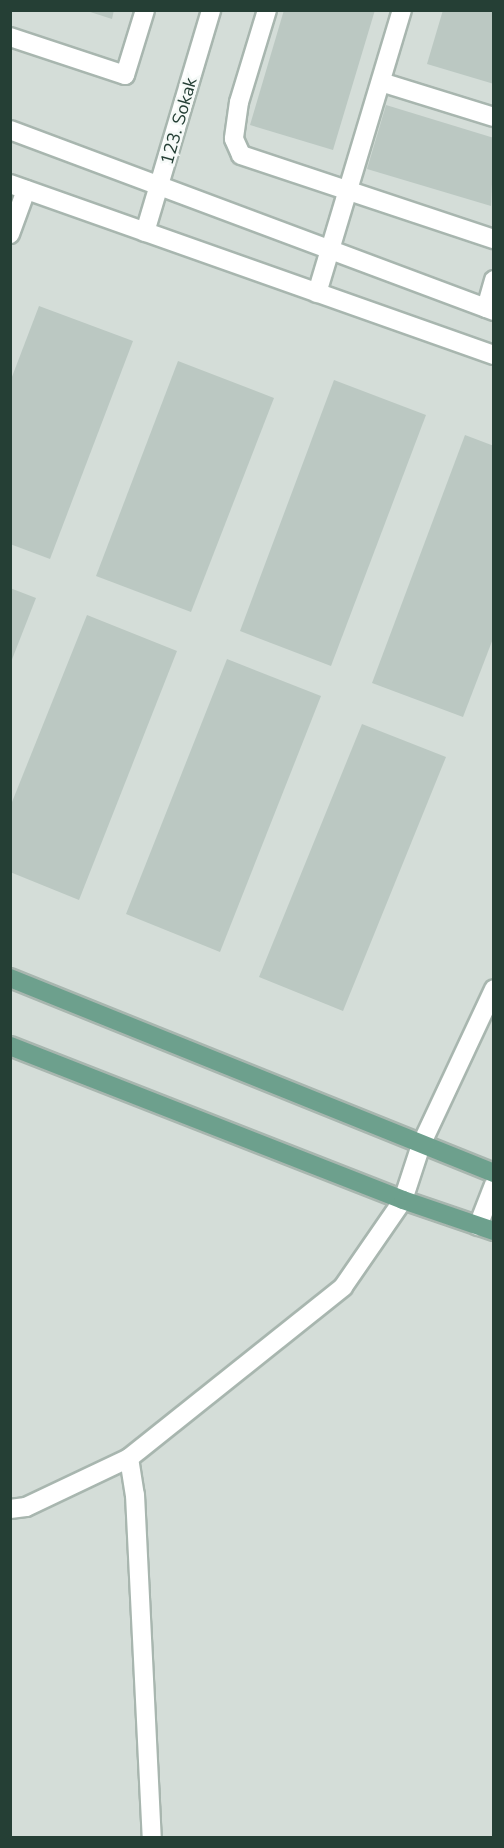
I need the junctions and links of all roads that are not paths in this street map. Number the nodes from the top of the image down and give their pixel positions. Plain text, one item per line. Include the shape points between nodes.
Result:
1 (145, 10) edge
2 (211, 10) edge
3 (267, 10) edge
4 (402, 10) edge
5 (10, 37) edge
6 (381, 82) junction
7 (494, 117) edge
8 (10, 130) edge
9 (160, 185) junction
10 (18, 187) edge
11 (351, 189) junction
12 (145, 232) junction
13 (10, 234) edge
14 (494, 239) edge
15 (331, 252) junction
16 (494, 280) edge
17 (317, 292) junction
18 (490, 310) edge
19 (494, 355) edge
20 (10, 978) edge
21 (494, 989) edge
22 (10, 1046) edge
23 (421, 1144) junction
24 (494, 1173) edge
25 (494, 1185) edge
26 (403, 1200) junction
27 (486, 1229) edge
28 (129, 1458) junction
29 (10, 1509) edge
30 (152, 1838) edge

1 - 5 street via 125,75
2 - 9 street, 123. Sokak
3 - 11 street via 239,102 234,139 241,155
4 - 6 street
6 - 7 street
6 - 11 street
8 - 9 street
9 - 12 street, 123. Sokak
9 - 15 street
10 - 12 street
10 - 13 street
11 - 14 street
11 - 15 street
12 - 17 street
15 - 17 street
15 - 18 street
16 - 18 street
17 - 19 street
20 - 23 main road
21 - 23 street
22 - 26 main road
23 - 24 main road
23 - 26 street
25 - 27 street
26 - 27 main road
26 - 28 street via 343,1287
28 - 29 street via 26,1507
28 - 30 street via 135,1495

